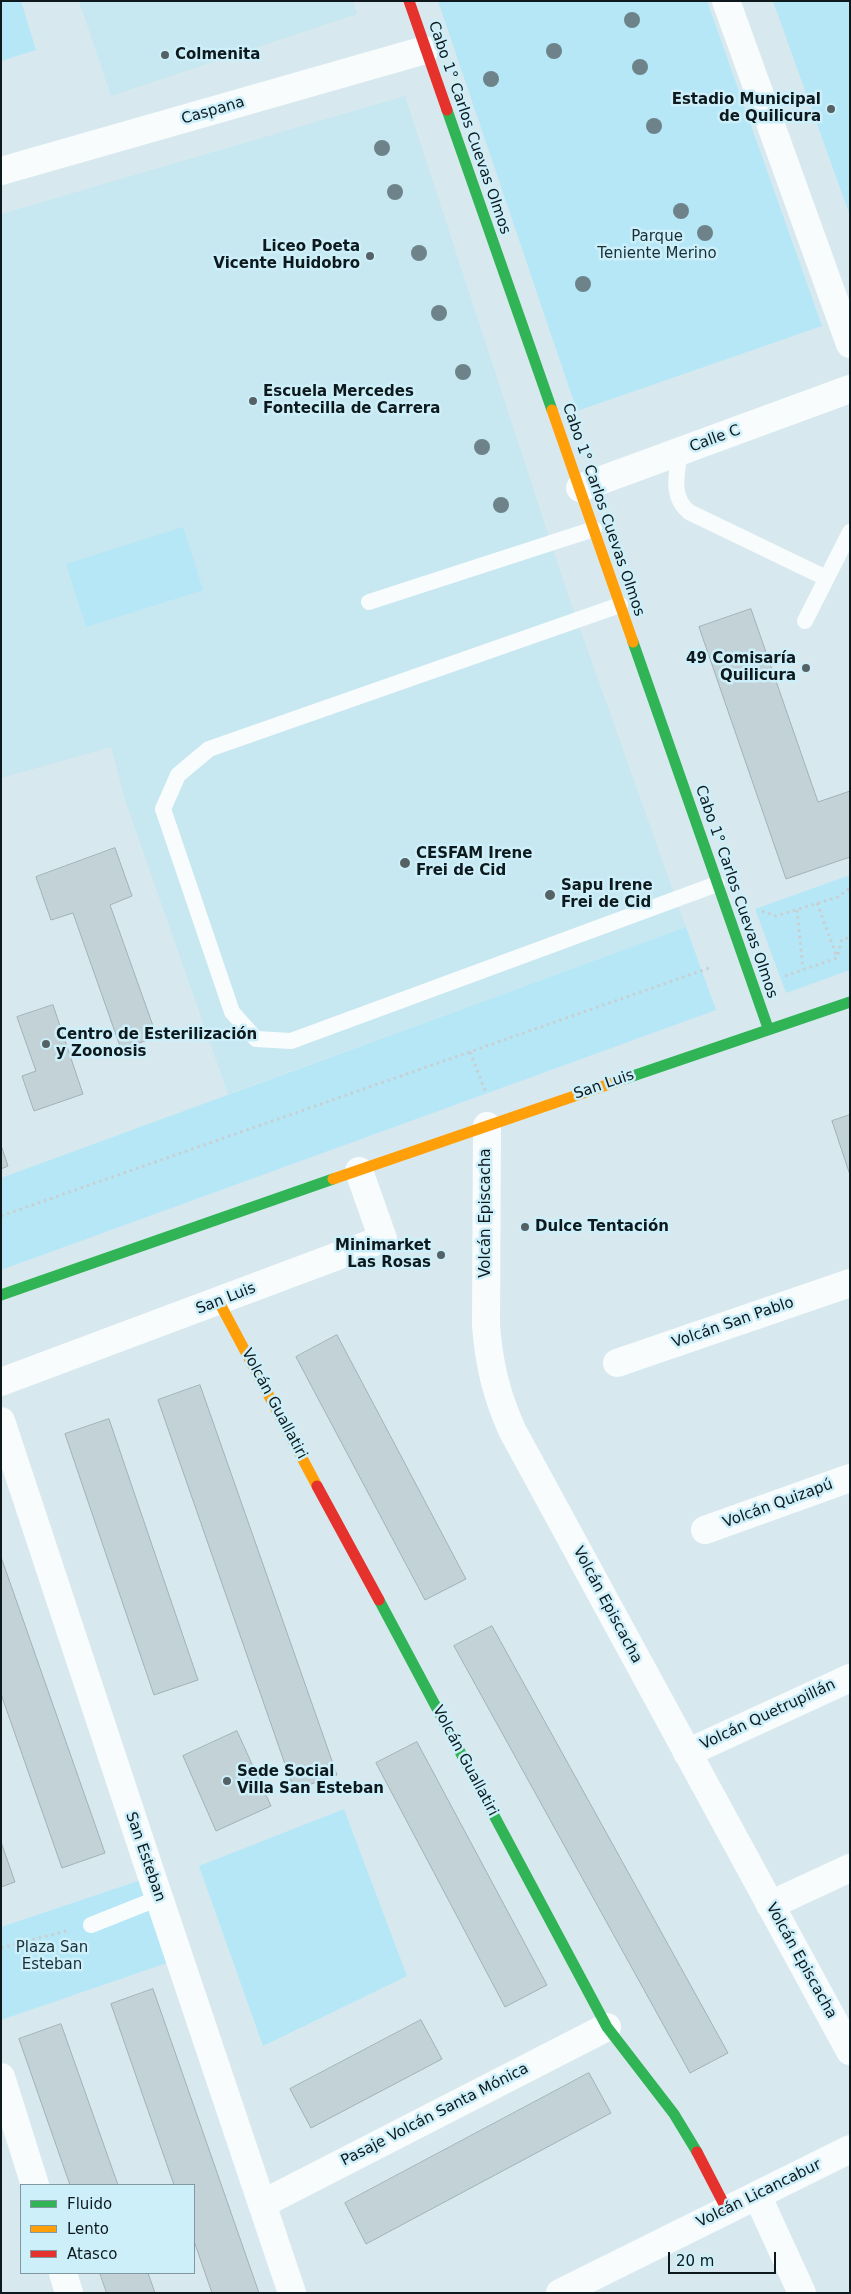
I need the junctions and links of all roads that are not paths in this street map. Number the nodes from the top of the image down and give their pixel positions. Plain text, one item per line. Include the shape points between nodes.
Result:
1 (409, 1) edge
2 (726, 1) edge
3 (426, 50) junction
4 (1, 171) edge
5 (850, 344) edge
6 (850, 390) edge
7 (680, 451) junction
8 (580, 488) junction
9 (594, 529) junction
10 (850, 532) edge
11 (826, 578) junction
12 (369, 602) dead end
13 (620, 604) junction
14 (805, 621) dead end
15 (718, 884) junction
16 (850, 1002) edge
17 (768, 1028) junction
18 (487, 1126) junction
19 (359, 1171) junction
20 (850, 1284) edge
21 (1, 1296) edge
22 (219, 1302) junction
23 (617, 1363) dead end
24 (1, 1382) edge
25 (1, 1421) edge
26 (850, 1478) edge
27 (706, 1530) dead end
28 (850, 1678) edge
29 (687, 1753) junction
30 (850, 1868) edge
31 (159, 1898) junction
32 (770, 1905) junction
33 (91, 1925) road end
34 (607, 2027) junction
35 (850, 2051) edge
36 (1, 2077) edge
37 (850, 2149) edge
38 (35, 2184) edge
39 (756, 2195) junction
40 (262, 2204) junction
41 (728, 2210) junction
42 (63, 2274) edge
43 (604, 2283) edge
44 (69, 2293) edge
45 (292, 2293) edge
46 (560, 2293) edge
47 (802, 2293) edge

1 - 3 street, Cabo 1° Carlos Cuevas Olmos
2 - 5 street
3 - 4 street, Caspana
3 - 8 street, Cabo 1° Carlos Cuevas Olmos
6 - 7 street, Calle C
7 - 8 street, Calle C
7 - 11 lane via 675,488 683,506
8 - 9 street, Cabo 1° Carlos Cuevas Olmos
9 - 12 lane
9 - 13 street, Cabo 1° Carlos Cuevas Olmos
10 - 11 lane
11 - 14 lane
13 - 15 street, Cabo 1° Carlos Cuevas Olmos
13 - 15 lane via 209,749 178,775 162,809 232,1012 256,1039 291,1041
15 - 17 street, Cabo 1° Carlos Cuevas Olmos
16 - 17 street, San Luis
17 - 18 street, San Luis
18 - 19 street, San Luis
18 - 29 street, Volcán Episcacha via 486,1325 493,1379 512,1430
19 - 21 street, San Luis
19 - 22 street, San Luis via 383,1239
20 - 23 street, Volcán San Pablo
22 - 24 street, San Luis
22 - 34 street, Volcán Guallatiri
25 - 31 street, San Esteban
26 - 27 street, Volcán Quizapú
28 - 29 street, Volcán Quetrupillán
29 - 32 street, Volcán Episcacha
30 - 32 street
31 - 33 lane
31 - 40 street, San Esteban
32 - 35 street, Volcán Episcacha
34 - 40 street, Pasaje Volcán Santa Mónica
34 - 41 street, Volcán Guallatiri via 674,2114
36 - 38 street
37 - 39 street, Volcán Licancabur
39 - 41 street, Volcán Licancabur
39 - 47 street
40 - 45 street, San Esteban
41 - 43 street, Volcán Licancabur
42 - 44 street
43 - 46 street, Volcán Licancabur

